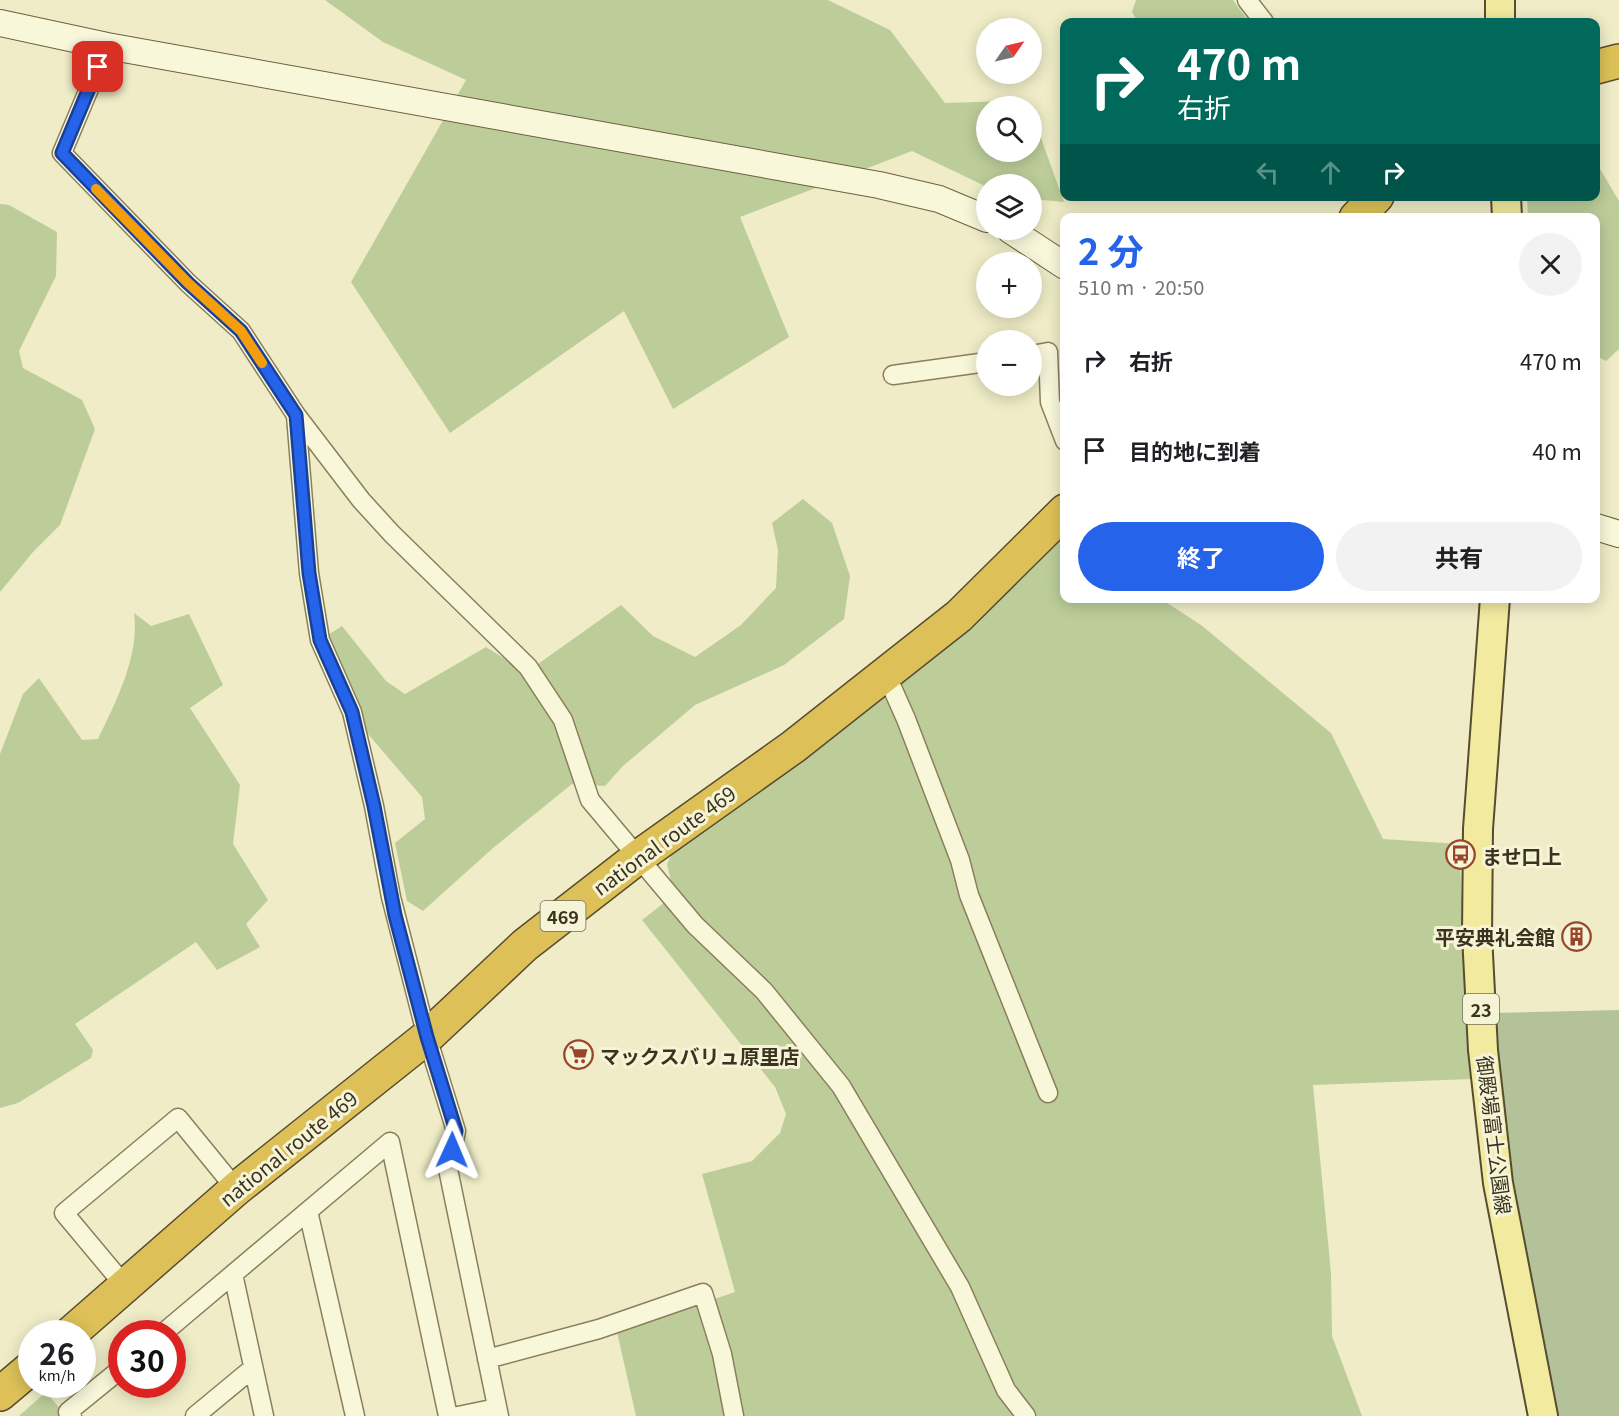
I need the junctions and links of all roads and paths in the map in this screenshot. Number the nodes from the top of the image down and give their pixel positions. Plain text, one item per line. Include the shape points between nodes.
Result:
1 (1247, 0) edge
2 (1500, 0) edge
3 (1261, 18) edge
4 (1500, 18) edge
5 (0, 23) edge
6 (107, 46) junction
7 (1619, 61) edge
8 (1600, 66) edge
9 (1372, 201) edge
10 (1361, 213) edge
11 (976, 214) edge
12 (1025, 240) edge
13 (1060, 263) edge
14 (1042, 353) edge
15 (976, 364) edge
16 (893, 375) dead end
17 (296, 415) junction
18 (1060, 428) edge
19 (1060, 516) edge
20 (1600, 528) edge
21 (1619, 534) edge
22 (1495, 603) edge
23 (886, 674) junction
24 (637, 858) junction
25 (427, 1037) junction
26 (1048, 1093) dead end
27 (236, 1189) junction
28 (308, 1211) junction
29 (233, 1274) junction
30 (125, 1286) junction
31 (86, 1320) edge
32 (179, 1320) edge
33 (487, 1359) junction
34 (253, 1368) junction
35 (18, 1379) edge
36 (108, 1380) edge
37 (0, 1394) edge
38 (498, 1412) edge
39 (72, 1416) edge
40 (195, 1416) edge
41 (264, 1416) edge
42 (355, 1416) edge
43 (448, 1416) edge
44 (458, 1416) edge
45 (734, 1416) edge
46 (1026, 1416) edge
47 (1543, 1416) edge

1 - 3 street
2 - 4 main road
5 - 6 street
6 - 11 street via 879,185 939,199
6 - 17 street via 62,153 188,283 241,331
7 - 8 highway
9 - 10 highway
12 - 13 street
14 - 18 street via 1048,352 1050,402
15 - 16 street
17 - 24 street via 368,508 528,667 563,720 590,800
17 - 25 street via 309,573 320,640 352,712 391,897
19 - 23 highway, national route 469 / 469 via 959,616
20 - 21 street
22 - 47 main road, 御殿場富士公園線 / 23 via 1478,829 1477,935 1483,1050 1498,1183
23 - 24 highway, national route 469 / 469 via 793,747
23 - 26 street
24 - 25 highway, national route 469 / 469 via 525,945
24 - 46 street via 695,925 764,991 841,1086 960,1287 1006,1390
25 - 27 highway, national route 469 / 469
25 - 33 street via 456,1131 448,1169
27 - 30 highway, national route 469 / 469
27 - 30 street via 178,1118 64,1213
28 - 29 street
28 - 42 street
28 - 43 street via 390,1142
29 - 32 street
29 - 34 street
30 - 31 highway, national route 469 / 469
33 - 38 street
33 - 45 street via 599,1329 703,1293 722,1354
34 - 40 street
34 - 41 street
35 - 37 highway
36 - 39 street via 69,1412
38 - 44 street

